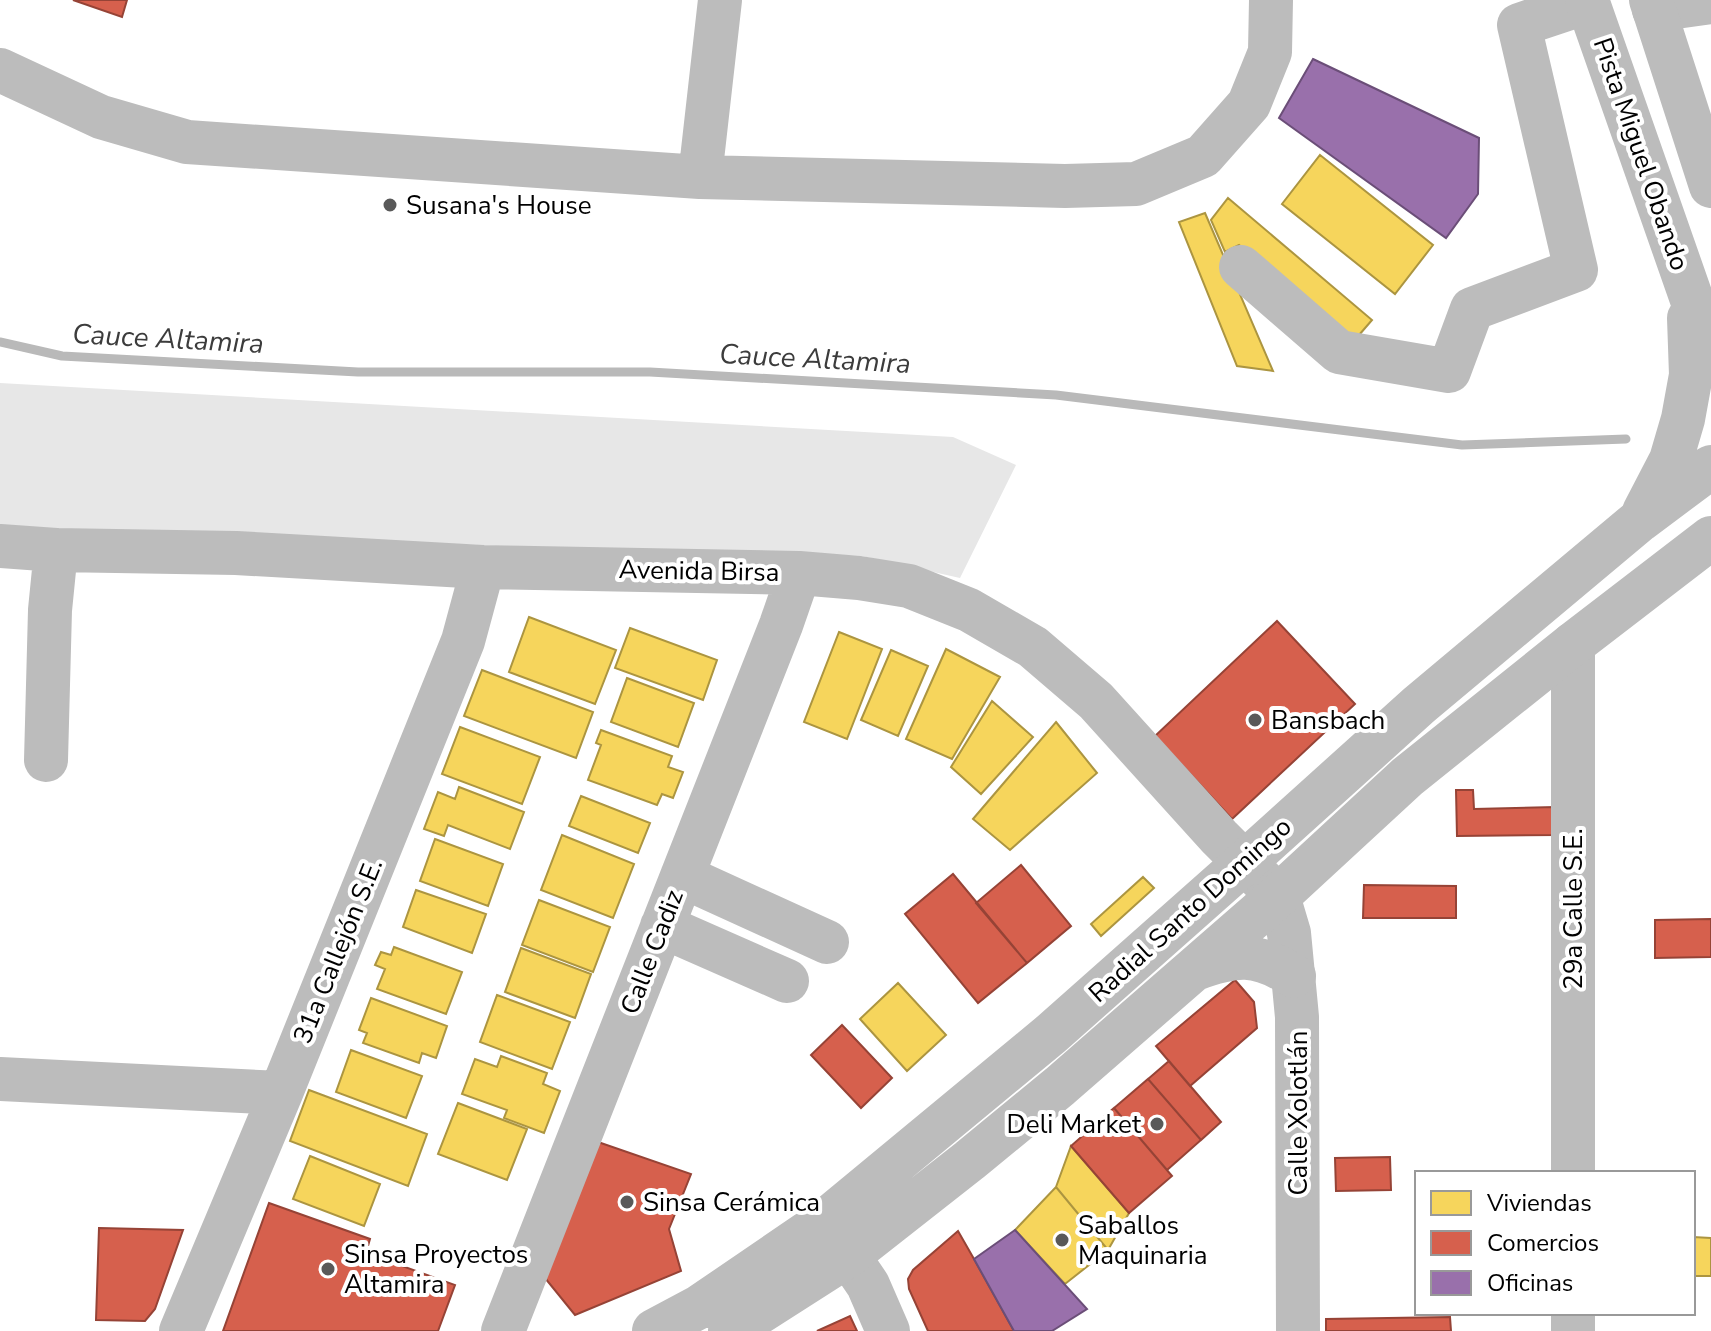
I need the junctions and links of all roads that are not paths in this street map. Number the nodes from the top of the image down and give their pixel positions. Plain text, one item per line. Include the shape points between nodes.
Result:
1 (720, 0) edge
2 (1271, 0) edge
3 (1588, 1) edge
4 (1711, 2) edge
5 (1653, 5) edge
6 (0, 70) edge
7 (700, 177) junction
8 (1711, 186) edge
9 (1241, 267) dead end
10 (1688, 288) junction
11 (1711, 354) edge
12 (1711, 467) edge
13 (1640, 520) junction
14 (1711, 538) edge
15 (0, 546) edge
16 (56, 550) junction
17 (483, 567) junction
18 (799, 573) junction
19 (1573, 644) junction
20 (46, 760) dead end
21 (1245, 862) junction
22 (682, 876) junction
23 (1278, 896) junction
24 (662, 926) junction
25 (827, 942) dead end
26 (1193, 969) junction
27 (1294, 976) junction
28 (787, 981) dead end
29 (0, 1079) edge
30 (281, 1093) junction
31 (1573, 1171) edge
32 (837, 1238) junction
33 (181, 1331) edge
34 (503, 1331) edge
35 (654, 1331) edge
36 (730, 1331) edge
37 (888, 1331) edge
38 (1298, 1331) edge

1 - 7 street
2 - 7 street via 1270,52 1249,104 1203,156 1136,184
3 - 9 street via 1519,25 1576,270 1472,309 1449,371 1339,352
3 - 10 street, Pista Miguel Obando
4 - 5 street
5 - 8 street
6 - 7 street via 101,117 187,142
10 - 11 street, Pista Miguel Obando
10 - 13 street via 1691,375 1683,419 1671,460
12 - 13 street, Radial Santo Domingo
13 - 21 street, Radial Santo Domingo via 1419,705
14 - 19 street, Radial Santo Domingo
15 - 16 street, Avenida Birsa
16 - 17 street, Avenida Birsa via 236,553
16 - 20 street
17 - 18 street, Avenida Birsa
17 - 30 street, 31a Callejón S.E. via 463,641
18 - 21 street, Avenida Birsa via 909,586 969,610 1033,647 1096,701
18 - 22 street, Calle Cadiz
19 - 23 street, Radial Santo Domingo via 1407,777
19 - 31 street, 29a Calle S.E.
21 - 23 street, Avenida Birsa
21 - 32 street, Radial Santo Domingo via 1051,1034
22 - 24 street, Calle Cadiz
22 - 25 street
23 - 26 street, Radial Santo Domingo
23 - 27 street, Calle Xolotlán
24 - 28 street
24 - 34 street, Calle Cadiz
26 - 27 street via 1250,957 1274,963
26 - 32 street, Radial Santo Domingo via 1060,1086
27 - 38 street, Calle Xolotlán
29 - 30 street
30 - 33 street, 31a Callejón S.E.
32 - 35 street, Radial Santo Domingo
32 - 36 street, Radial Santo Domingo
32 - 37 street via 868,1285

